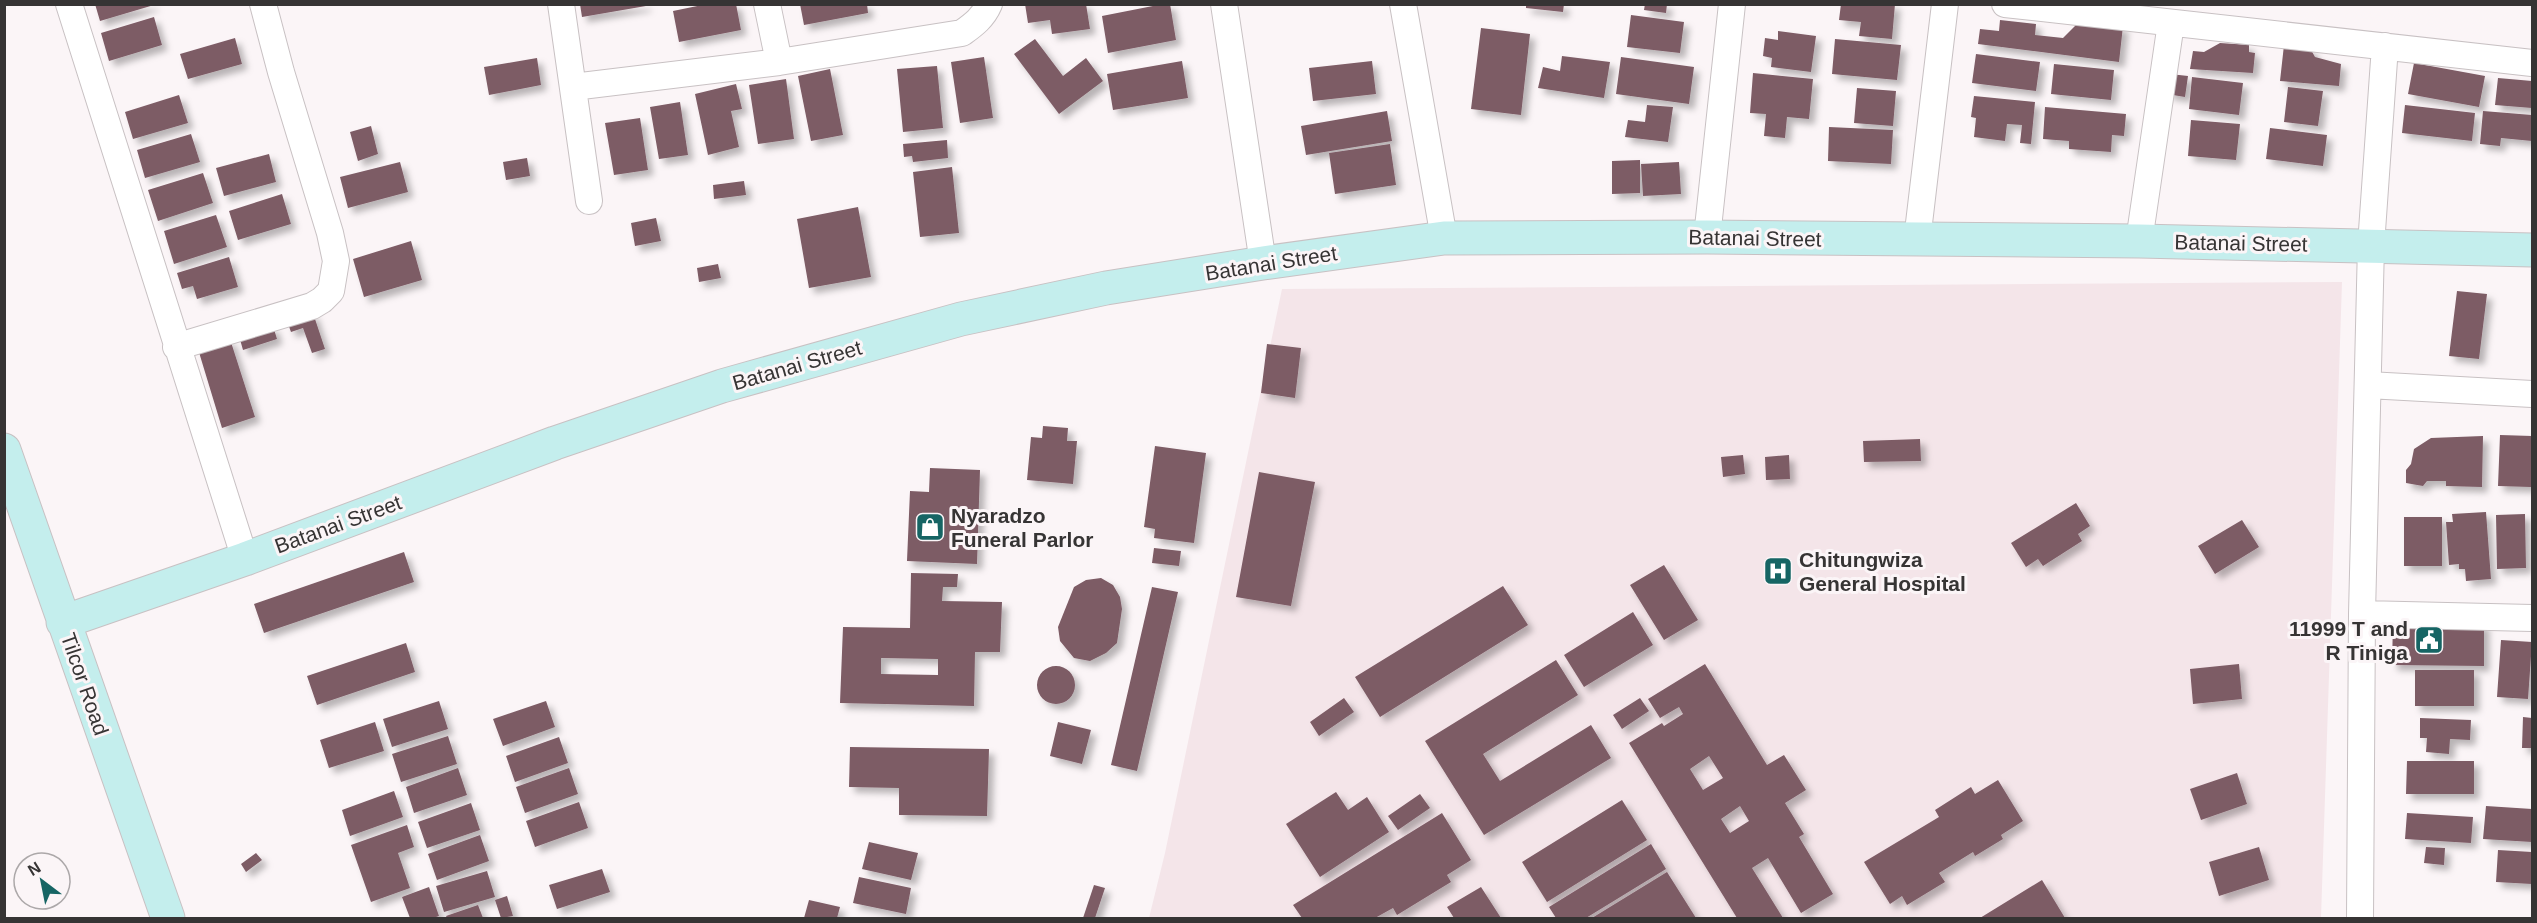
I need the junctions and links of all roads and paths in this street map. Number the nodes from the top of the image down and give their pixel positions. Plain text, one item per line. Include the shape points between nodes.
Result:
1 (69, 4) edge
2 (263, 4) edge
3 (561, 4) edge
4 (767, 4) edge
5 (988, 4) edge
6 (1224, 4) edge
7 (1731, 4) edge
8 (1945, 4) edge
9 (2005, 4) edge
10 (1406, 7) edge
11 (2171, 23) junction
12 (2385, 46) junction
13 (779, 62) junction
14 (2532, 63) edge
15 (573, 87) junction
16 (589, 201) dead end
17 (1707, 237) junction
18 (1444, 238) junction
19 (1917, 240) junction
20 (2139, 241) junction
21 (2371, 246) junction
22 (2532, 250) edge
23 (1263, 263) junction
24 (176, 346) junction
25 (2368, 386) junction
26 (2532, 394) edge
27 (4, 450) edge
28 (245, 559) junction
29 (2362, 614) junction
30 (2532, 618) edge
31 (63, 622) junction
32 (168, 918) edge
33 (2360, 918) edge

1 - 24 street
2 - 24 street via 330,233 336,261 331,291 312,306
3 - 15 street
4 - 13 street
5 - 13 street via 976,23 962,33
6 - 23 street
7 - 17 street
8 - 19 street
9 - 11 street
10 - 18 street
11 - 12 street
11 - 20 street
12 - 14 street
12 - 21 street
13 - 15 street
15 - 16 street
17 - 18 street, Batanai Street
17 - 19 street, Batanai Street
18 - 23 street, Batanai Street
19 - 20 street, Batanai Street
20 - 21 street, Batanai Street
21 - 22 street, Batanai Street
21 - 25 street
23 - 28 street, Batanai Street via 1106,288 961,319 832,354 692,395
24 - 28 street
25 - 26 street
25 - 29 street
27 - 31 street, Tilcor Road
28 - 31 street, Batanai Street
29 - 30 street
29 - 33 street
31 - 32 street, Tilcor Road

